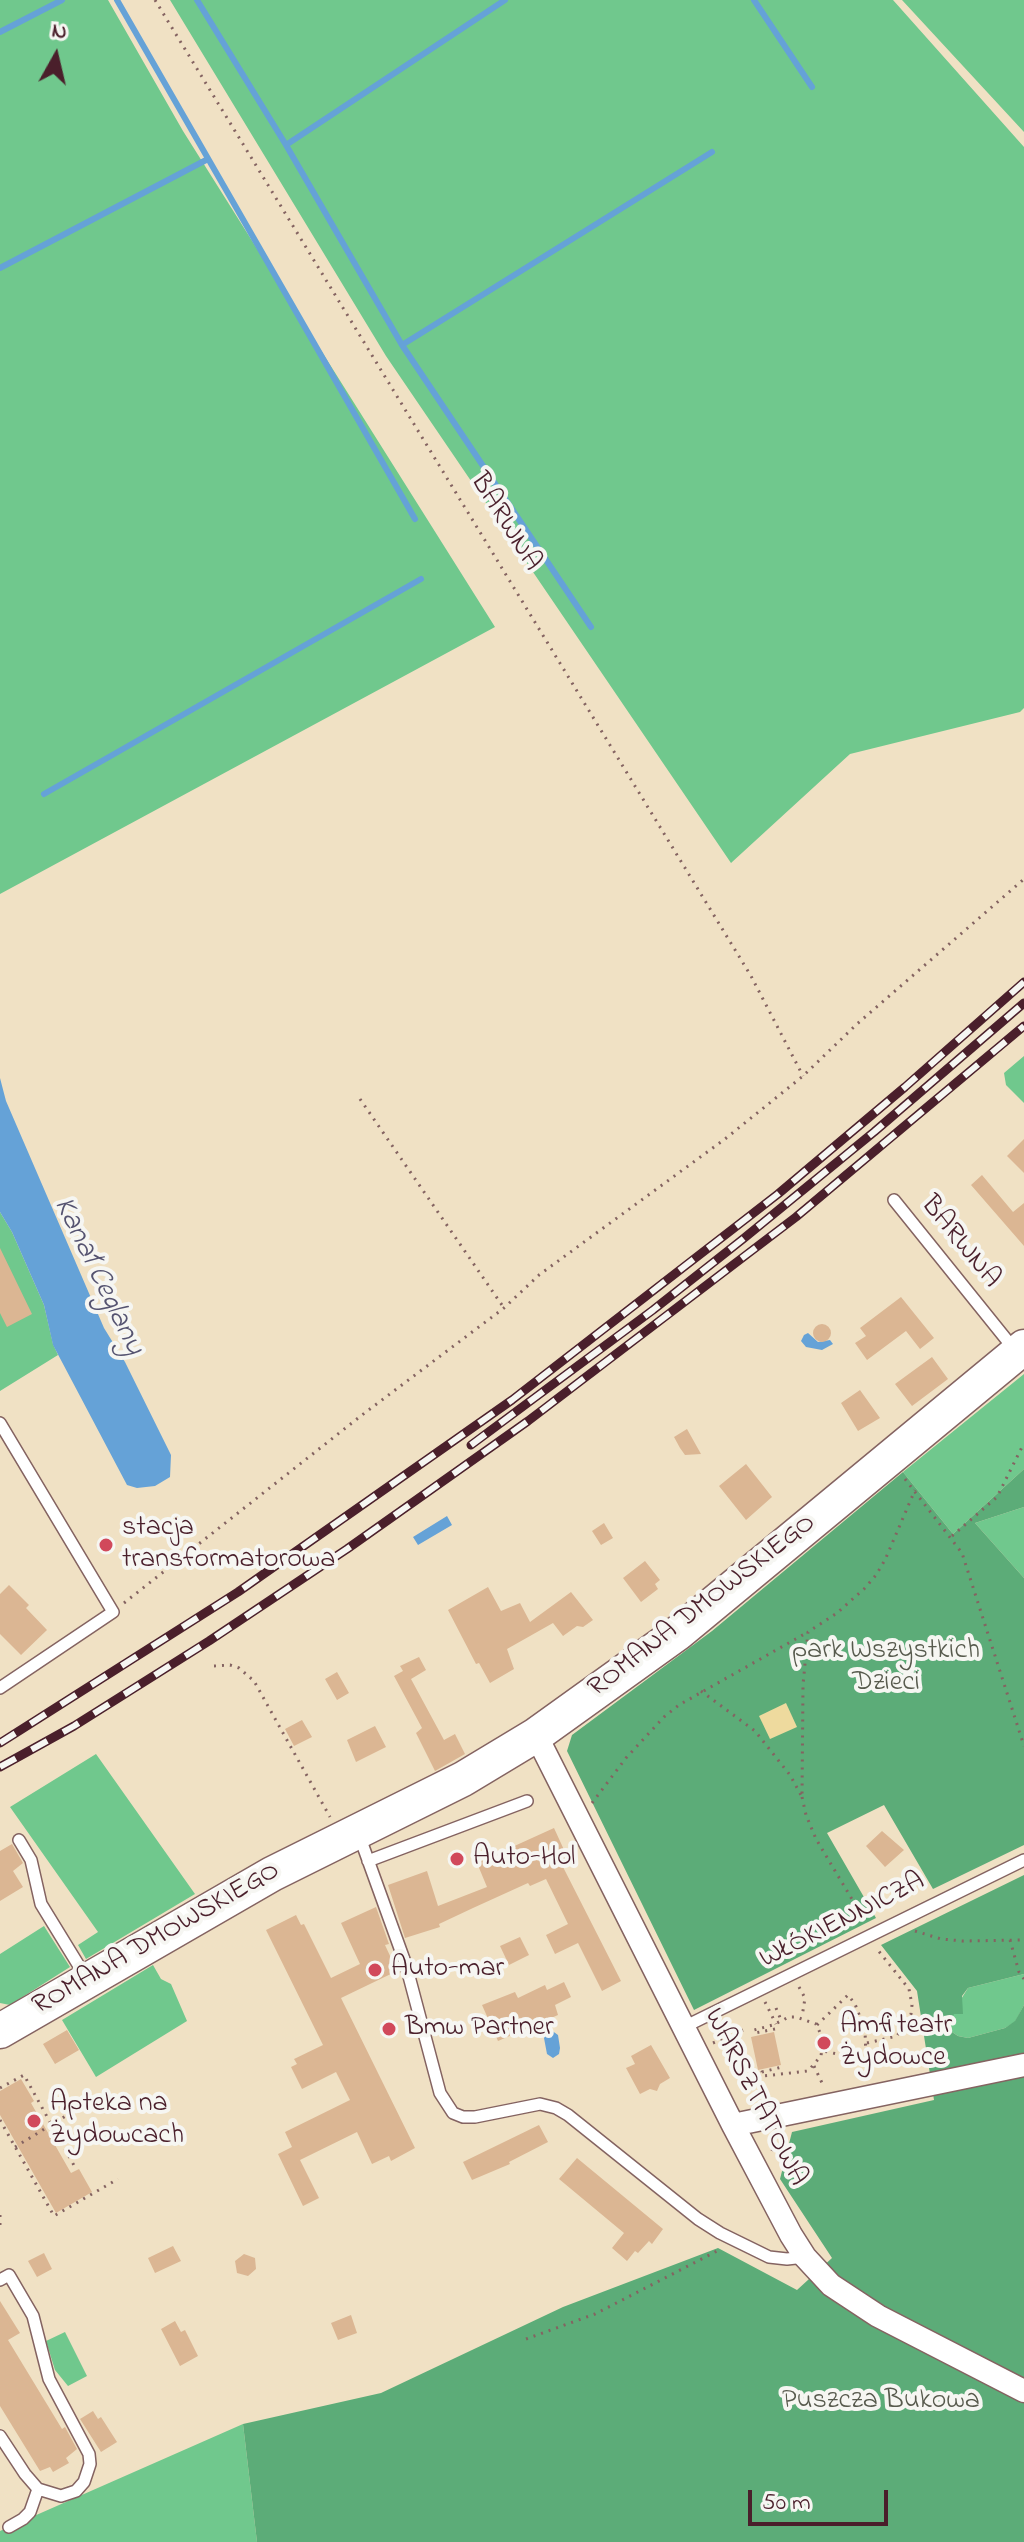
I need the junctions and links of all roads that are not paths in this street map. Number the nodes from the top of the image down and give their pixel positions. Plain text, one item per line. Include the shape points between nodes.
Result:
1 (894, 1200) dead end
2 (1020, 1350) edge
3 (0, 1423) edge
4 (0, 1688) edge
5 (536, 1735) junction
6 (527, 1801) dead end
7 (19, 1840) dead end
8 (356, 1843) junction
9 (1024, 1860) edge
10 (87, 1979) junction
11 (684, 2027) junction
12 (0, 2031) edge
13 (1024, 2065) edge
14 (733, 2125) junction
15 (805, 2257) junction
16 (0, 2280) edge
17 (1024, 2391) edge
18 (0, 2436) edge
19 (38, 2489) junction
20 (9, 2527) dead end

1 - 2 lane, BARWNA
2 - 5 main road, ROMANA DMOWSKIEGO via 678,1633
3 - 4 lane via 113,1612
5 - 8 main road, ROMANA DMOWSKIEGO
5 - 11 street, WARSZTATOWA
6 - 8 lane
7 - 10 lane via 31,1860 41,1904
8 - 10 main road, ROMANA DMOWSKIEGO via 259,1881
8 - 15 lane via 402,1952 446,2107 463,2117 540,2104 556,2108 698,2219 769,2257
9 - 11 lane, WŁÓKIENNICZA
10 - 12 main road, ROMANA DMOWSKIEGO
11 - 14 street, WARSZTATOWA
13 - 14 street
14 - 15 street, WARSZTATOWA
15 - 17 street, WARSZTATOWA via 831,2285 878,2316
16 - 19 lane via 9,2275 33,2316 49,2379 89,2454 87,2473 76,2491 61,2496
18 - 19 lane
19 - 20 lane via 30,2512

